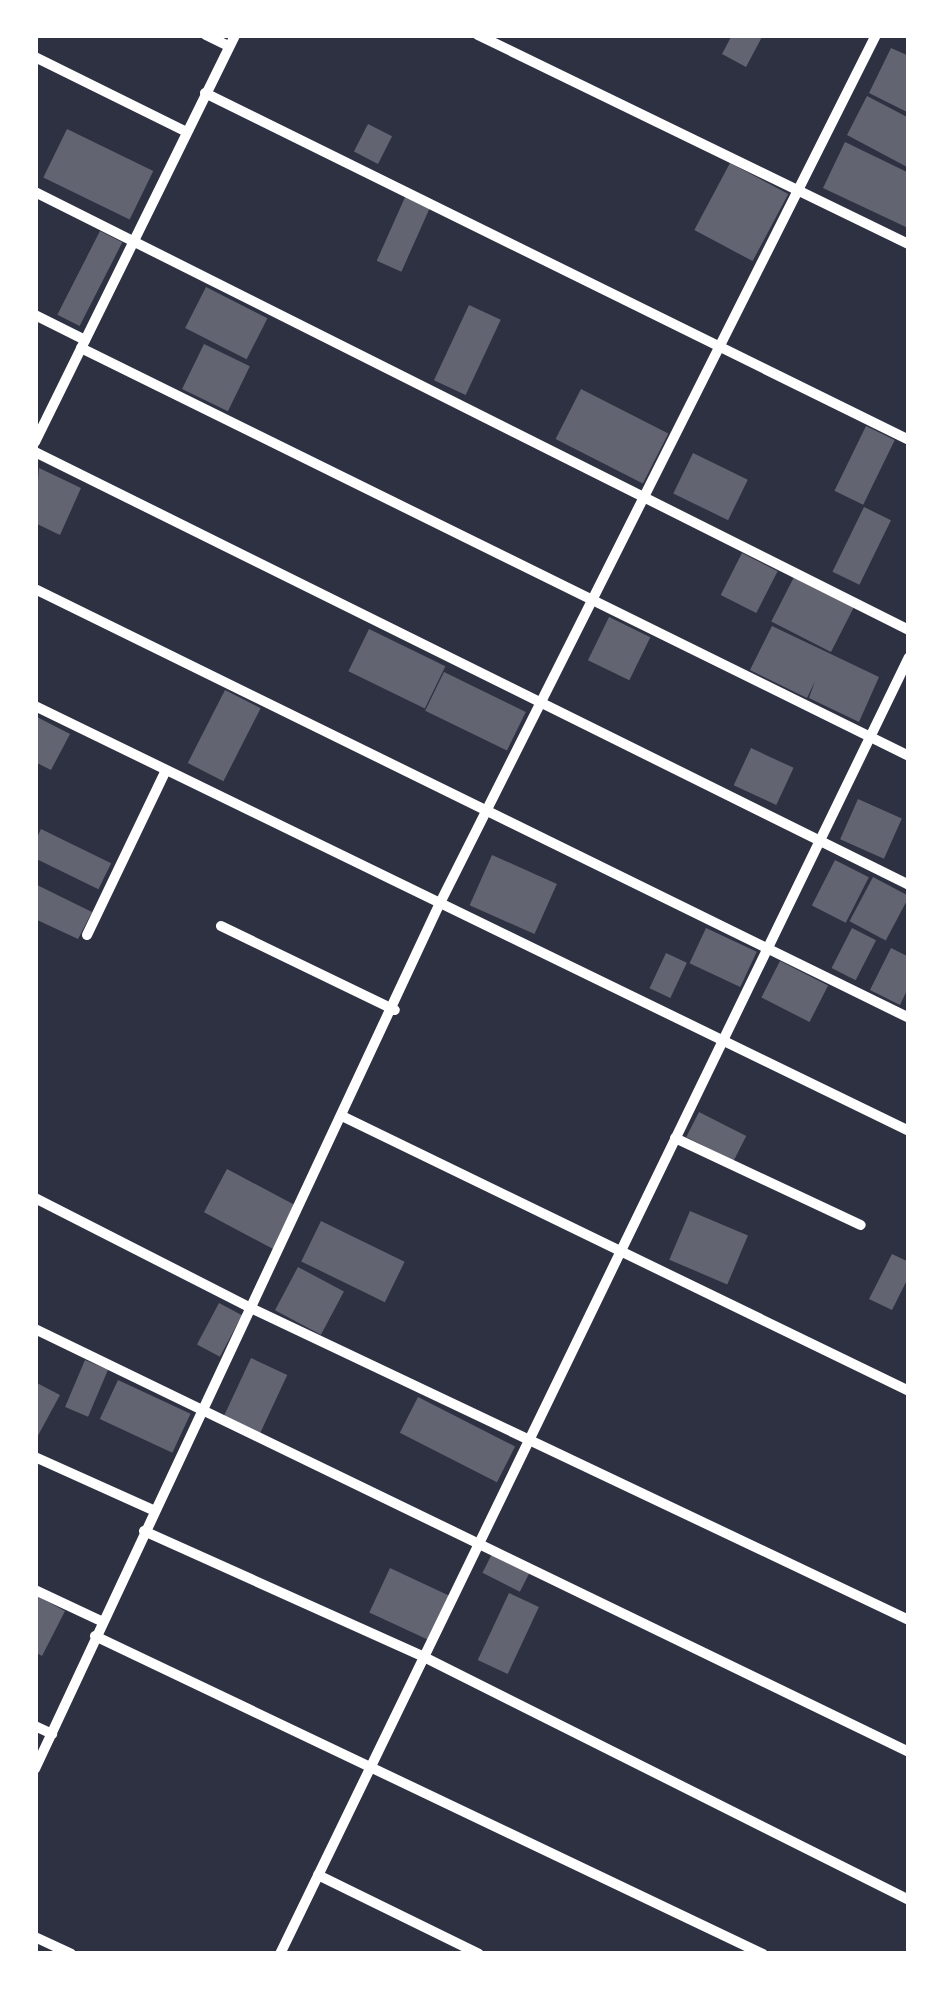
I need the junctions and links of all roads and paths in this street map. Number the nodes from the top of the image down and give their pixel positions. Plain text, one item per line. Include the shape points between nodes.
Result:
1 (206, 35) edge
2 (235, 35) edge
3 (478, 35) edge
4 (876, 35) edge
5 (229, 46) junction
6 (35, 57) edge
7 (205, 93) junction
8 (187, 132) junction
9 (800, 191) junction
10 (35, 192) edge
11 (133, 242) junction
12 (909, 244) edge
13 (35, 315) edge
14 (83, 344) junction
15 (719, 347) junction
16 (909, 440) edge
17 (35, 442) edge
18 (35, 452) edge
19 (643, 497) junction
20 (35, 588) edge
21 (596, 601) junction
22 (909, 630) edge
23 (909, 657) edge
24 (540, 702) junction
25 (35, 706) edge
26 (870, 737) junction
27 (909, 756) edge
28 (165, 772) junction
29 (488, 806) junction
30 (820, 842) junction
31 (909, 885) edge
32 (440, 903) junction
33 (221, 926) dead end
34 (86, 934) dead end
35 (767, 949) junction
36 (394, 1010) junction
37 (909, 1018) edge
38 (723, 1038) junction
39 (344, 1117) junction
40 (909, 1131) edge
41 (675, 1138) junction
42 (35, 1198) edge
43 (862, 1225) dead end
44 (620, 1253) junction
45 (251, 1308) junction
46 (35, 1329) edge
47 (909, 1391) edge
48 (202, 1408) junction
49 (529, 1439) junction
50 (35, 1458) edge
51 (153, 1510) junction
52 (144, 1532) junction
53 (481, 1540) junction
54 (35, 1590) edge
55 (909, 1620) edge
56 (101, 1622) junction
57 (95, 1636) junction
58 (424, 1657) junction
59 (35, 1726) edge
60 (52, 1734) junction
61 (909, 1752) edge
62 (370, 1768) junction
63 (35, 1769) edge
64 (318, 1875) junction
65 (909, 1900) edge
66 (35, 1937) edge
67 (71, 1954) edge
68 (280, 1954) edge
69 (479, 1954) edge
70 (762, 1954) edge

1 - 5 street
2 - 5 street
3 - 9 street
4 - 9 street
5 - 7 street
6 - 8 street
7 - 8 street
7 - 15 street
8 - 11 street
9 - 12 street
9 - 15 street
10 - 11 street
11 - 14 street
11 - 19 street
13 - 14 street
14 - 17 street
14 - 21 street
15 - 16 street
15 - 19 street
18 - 24 street
19 - 21 street
19 - 22 street
20 - 29 street
21 - 24 street
21 - 26 street
23 - 26 street
24 - 29 street
24 - 30 street
25 - 28 street
26 - 27 street
26 - 30 street
28 - 32 street
28 - 34 street
29 - 32 street
29 - 35 street
30 - 31 street
30 - 35 street
32 - 36 street
32 - 38 street
33 - 36 street
35 - 37 street
35 - 38 street
36 - 39 street
38 - 40 street
38 - 41 street
39 - 44 street
39 - 45 street
41 - 43 street
41 - 44 street
42 - 45 street
44 - 47 street
44 - 49 street
45 - 48 street
45 - 49 street
46 - 48 street
48 - 51 street
48 - 53 street
49 - 53 street
49 - 55 street
50 - 51 street
51 - 52 street
52 - 56 street
52 - 58 street
53 - 58 street
53 - 61 street
54 - 56 street
56 - 57 street
57 - 60 street
57 - 62 street
58 - 62 street
58 - 65 street
59 - 60 street
60 - 63 street
62 - 64 street
62 - 70 street
64 - 68 street
64 - 69 street
66 - 67 street

